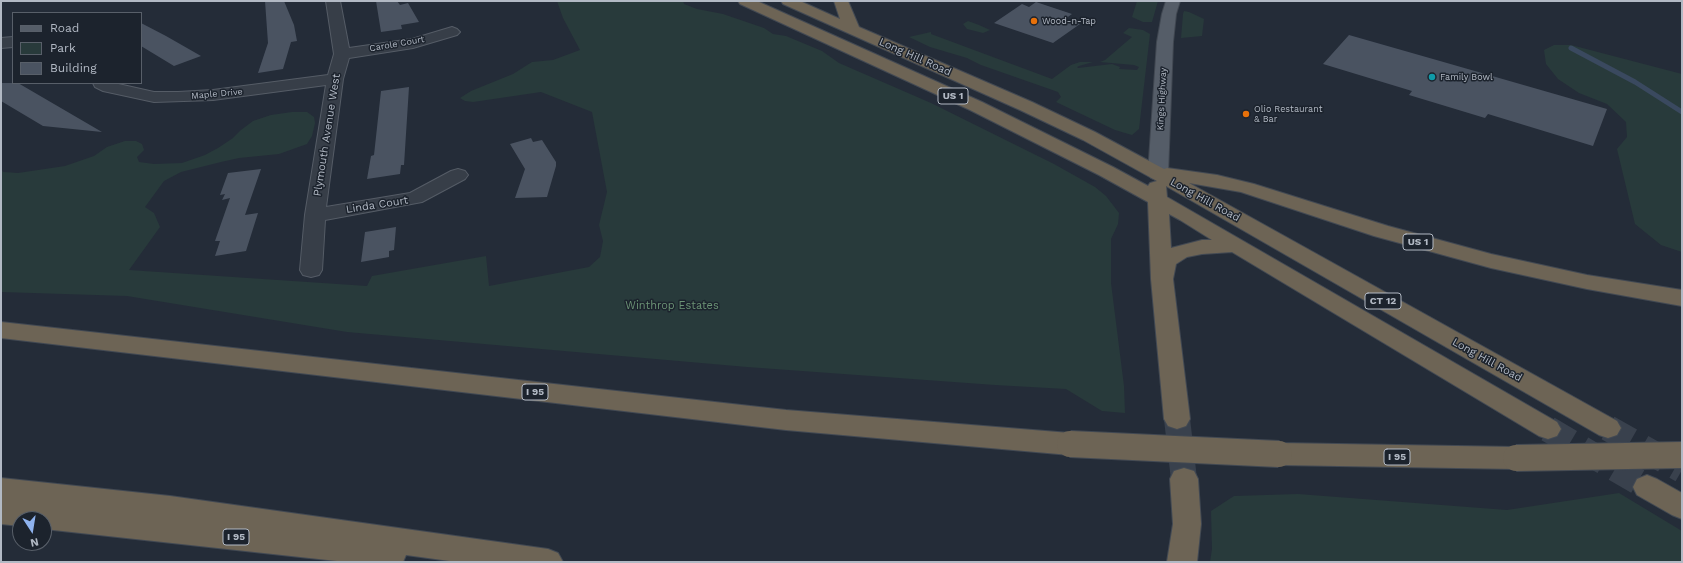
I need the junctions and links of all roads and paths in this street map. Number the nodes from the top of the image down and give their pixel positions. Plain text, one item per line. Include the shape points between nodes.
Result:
1 (333, 1) edge
2 (745, 1) edge
3 (788, 1) edge
4 (841, 1) edge
5 (1173, 1) edge
6 (852, 29) junction
7 (452, 32) dead end
8 (12, 42) edge
9 (1, 43) edge
10 (342, 54) junction
11 (335, 79) junction
12 (103, 84) edge
13 (1158, 174) junction
14 (458, 175) dead end
15 (1157, 199) junction
16 (315, 215) junction
17 (1237, 245) junction
18 (310, 270) dead end
19 (1162, 279) junction
20 (1682, 298) edge
21 (1, 330) edge
22 (1177, 419) tunnel mouth
23 (1608, 428) tunnel mouth
24 (1548, 429) tunnel mouth
25 (1682, 455) edge
26 (1184, 479) tunnel mouth
27 (1647, 487) tunnel mouth
28 (1, 490) edge
29 (1682, 507) edge
30 (1, 512) edge
31 (471, 562) edge
32 (548, 562) edge
33 (1182, 562) edge

1 - 10 street, Plymouth Avenue West
2 - 15 highway, Long Hill Road / US 1 via 1002,119 1084,159
3 - 6 highway, Long Hill Road / US 1
4 - 6 highway
5 - 13 main road, Kings Highway via 1165,42
6 - 13 highway, Long Hill Road / US 1 via 1055,119
7 - 10 street, Carole Court via 413,43
8 - 9 street
10 - 11 street, Plymouth Avenue West
11 - 12 street, Maple Drive via 178,97 136,94
11 - 16 street, Plymouth Avenue West
13 - 15 highway, Kings Highway
13 - 20 highway, US 1 via 1196,177 1247,188 1388,233 1491,261 1594,283
13 - 23 highway, Long Hill Road / CT 12
14 - 16 street, Linda Court via 415,198
15 - 17 highway, Long Hill Road / US 1
15 - 19 highway, Kings Highway
16 - 18 street, Plymouth Avenue West
17 - 19 highway via 1202,247 1180,252 1166,263
17 - 24 highway, Long Hill Road / US 1
19 - 22 highway, Kings Highway
21 - 25 highway, I 95, bridge via 786,420 1070,444 1279,454 1516,458
26 - 33 highway via 1187,524
27 - 29 highway
28 - 32 highway via 170,508
30 - 31 highway, I 95

